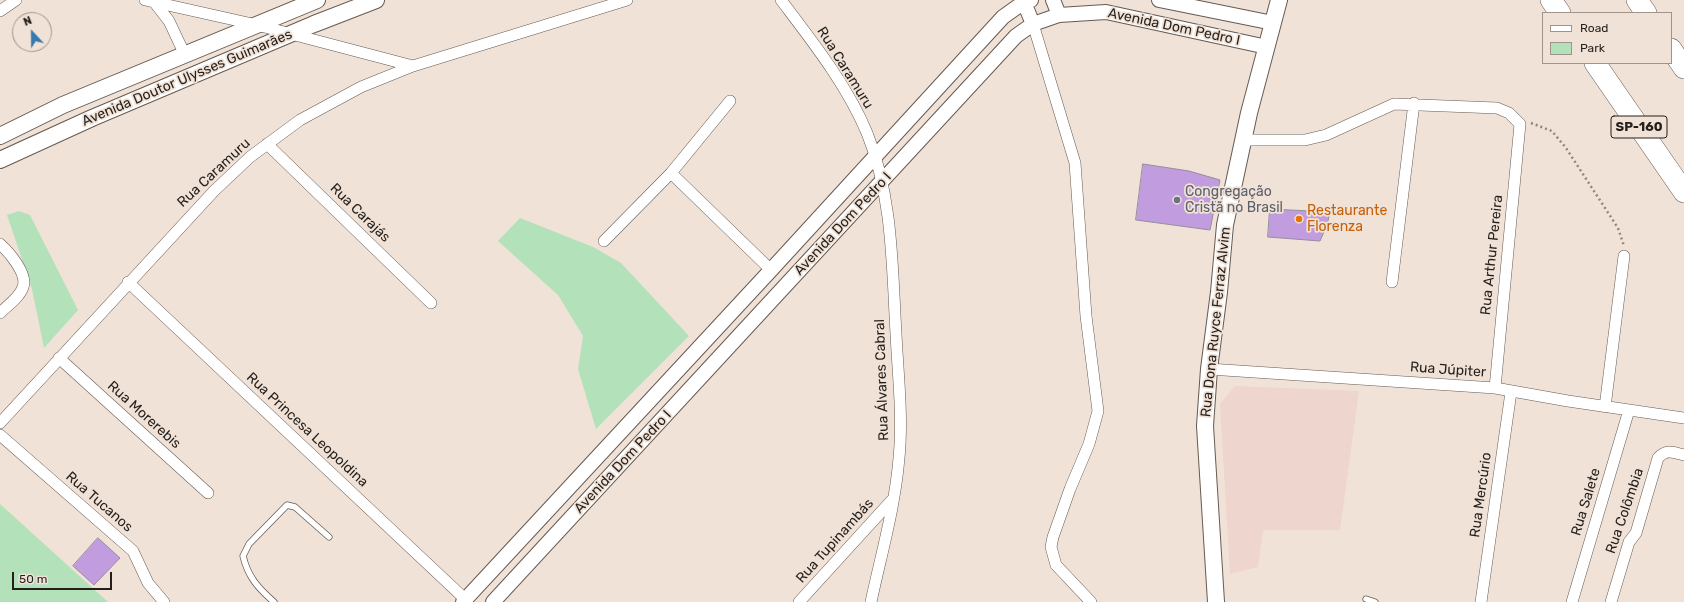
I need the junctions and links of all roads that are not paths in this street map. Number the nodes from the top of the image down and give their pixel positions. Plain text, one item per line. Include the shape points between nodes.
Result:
1 (16, 0) edge
2 (317, 0) edge
3 (376, 0) edge
4 (627, 0) edge
5 (781, 0) edge
6 (1053, 0) edge
7 (1159, 0) edge
8 (1279, 0) edge
9 (1551, 0) edge
10 (1637, 0) edge
11 (150, 1) edge
12 (1026, 1) edge
13 (0, 11) edge
14 (1559, 12) edge
15 (1645, 12) edge
16 (1059, 15) junction
17 (1033, 24) junction
18 (1273, 24) junction
19 (257, 25) junction
20 (291, 34) junction
21 (1267, 47) junction
22 (1672, 50) edge
23 (185, 54) junction
24 (1596, 64) edge
25 (413, 66) junction
26 (1684, 68) edge
27 (730, 101) dead end
28 (1414, 103) junction
29 (92, 118) junction
30 (0, 136) edge
31 (1244, 140) junction
32 (267, 144) junction
33 (876, 156) junction
34 (0, 160) edge
35 (671, 173) junction
36 (883, 181) junction
37 (1684, 192) edge
38 (604, 241) dead end
39 (0, 244) edge
40 (1624, 256) road end
41 (771, 270) junction
42 (128, 282) junction
43 (1392, 282) dead end
44 (431, 303) dead end
45 (0, 313) edge
46 (59, 358) junction
47 (1208, 369) junction
48 (1494, 388) junction
49 (1511, 392) junction
50 (1606, 407) junction
51 (1629, 410) junction
52 (1684, 418) edge
53 (1, 419) edge
54 (0, 435) edge
55 (1684, 455) edge
56 (208, 493) dead end
57 (892, 500) junction
58 (551, 507) junction
59 (568, 522) junction
60 (329, 537) dead end
61 (1366, 599) dead end
62 (464, 601) edge
63 (164, 602) edge
64 (274, 602) edge
65 (493, 602) edge
66 (799, 602) edge
67 (871, 602) edge
68 (1091, 602) edge
69 (1216, 602) edge
70 (1375, 602) edge
71 (1481, 602) edge
72 (1572, 602) edge
73 (1611, 602) edge

1 - 13 street
2 - 19 main road, Avenida Doutor Ulysses Guimarães
3 - 20 main road, Avenida Doutor Ulysses Guimarães
4 - 25 street, Rua Caramuru
5 - 33 street, Rua Caramuru via 841,85 866,131
6 - 16 street
7 - 18 street, Avenida Dom Pedro I
8 - 18 main road, Rua Dona Ruyce Ferraz Alvim
9 - 14 highway
10 - 15 highway
11 - 19 street
11 - 23 street via 169,21
12 - 17 street
12 - 33 street, Avenida Dom Pedro I via 1003,17
16 - 17 street, Avenida Dom Pedro I
16 - 21 street, Avenida Dom Pedro I via 1106,12
17 - 36 street, Avenida Dom Pedro I via 1016,36
17 - 68 street via 1075,163 1086,316 1098,411 1089,444 1070,489 1051,547 1056,565
18 - 21 main road, Rua Dona Ruyce Ferraz Alvim
19 - 20 street
19 - 23 main road, Avenida Doutor Ulysses Guimarães
20 - 25 street
20 - 29 main road, Avenida Doutor Ulysses Guimarães
21 - 31 main road, Rua Dona Ruyce Ferraz Alvim
22 - 26 highway
23 - 29 main road via 189,64 186,72 98,110
23 - 30 main road, Avenida Doutor Ulysses Guimarães via 64,105
24 - 37 highway, SP-160
25 - 32 street, Rua Caramuru via 361,87 300,120
27 - 35 street
28 - 31 street via 1394,104 1326,135 1305,140
28 - 43 street
28 - 48 street, Rua Arthur Pereira via 1497,108 1509,113 1520,124
29 - 34 main road, Avenida Doutor Ulysses Guimarães
31 - 47 main road, Rua Dona Ruyce Ferraz Alvim via 1226,225
32 - 42 street, Rua Caramuru via 214,191
32 - 44 street, Rua Carajás
33 - 36 street, Rua Álvares Cabral
33 - 41 street, Avenida Dom Pedro I
35 - 38 street
35 - 41 street
36 - 57 street, Rua Álvares Cabral via 890,230 900,407 899,458
36 - 59 street, Avenida Dom Pedro I
39 - 45 street via 15,259 24,286
40 - 50 street
41 - 58 street, Avenida Dom Pedro I
42 - 46 street, Rua Caramuru
42 - 62 street, Rua Princesa Leopoldina
46 - 53 street, Rua Caramuru
46 - 56 street, Rua Morerebis
47 - 48 street, Rua Júpiter
47 - 69 main road, Rua Dona Ruyce Ferraz Alvim via 1205,426
48 - 49 street, Rua Júpiter
49 - 50 street, Rua Júpiter
49 - 71 street, Rua Mercúrio
50 - 51 street, Rua Júpiter
51 - 52 street, Rua Júpiter
51 - 72 street, Rua Salete
54 - 63 street, Rua Tucanos via 132,551 148,584
55 - 73 street, Rua Colômbia via 1670,451 1658,458 1636,533 1629,542
57 - 66 street, Rua Tupinambás
57 - 67 street, Rua Álvares Cabral
58 - 59 street
58 - 62 street, Avenida Dom Pedro I
59 - 65 street, Avenida Dom Pedro I
60 - 64 lane via 296,507 287,505 249,544 243,556 246,570
61 - 70 lane

